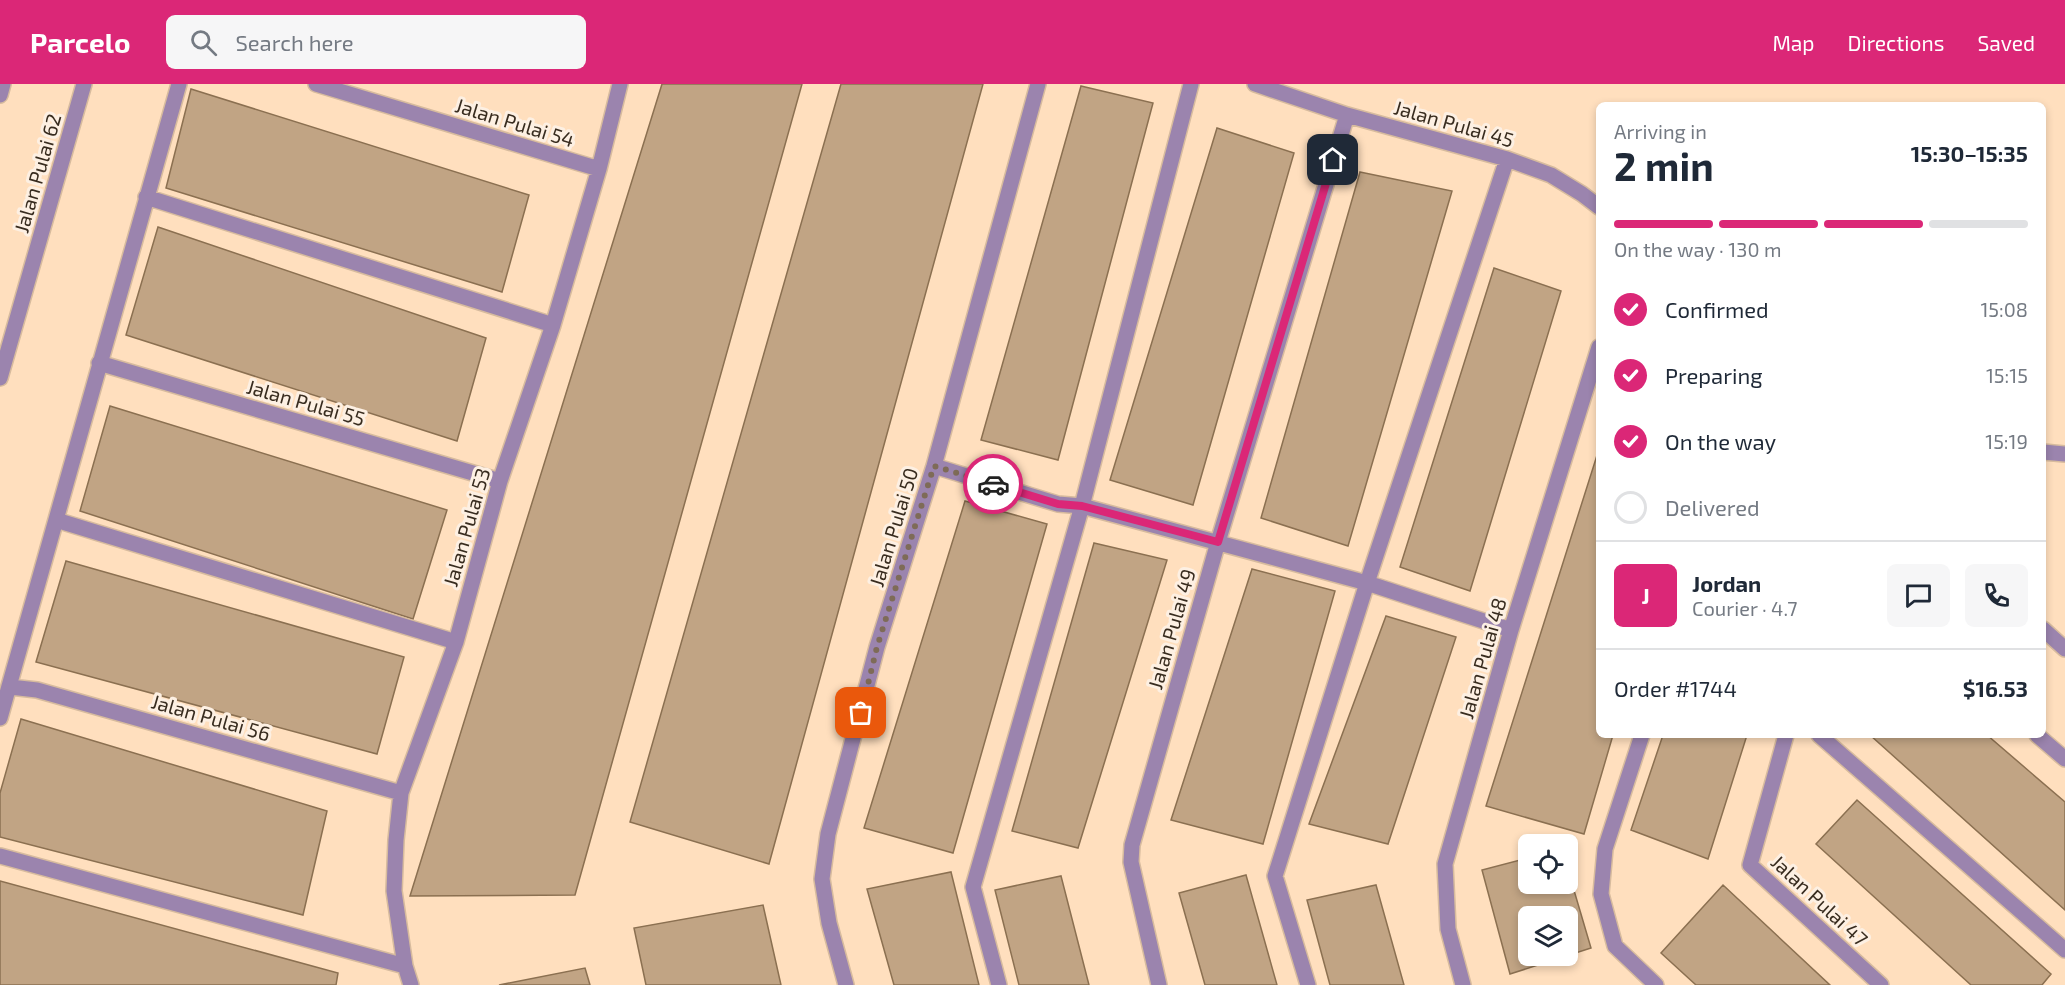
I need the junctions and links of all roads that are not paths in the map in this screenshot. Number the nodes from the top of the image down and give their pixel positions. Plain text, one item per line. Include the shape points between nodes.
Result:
1 (3, 84) edge
2 (84, 84) edge
3 (179, 84) edge
4 (316, 84) edge
5 (620, 84) edge
6 (1038, 84) edge
7 (1191, 84) edge
8 (1255, 84) edge
9 (0, 95) edge
10 (1347, 115) junction
11 (1507, 159) junction
12 (599, 169) junction
13 (146, 197) junction
14 (1596, 205) edge
15 (553, 326) junction
16 (1596, 357) edge
17 (3, 359) edge
18 (99, 363) junction
19 (0, 378) edge
20 (2046, 452) edge
21 (2065, 454) edge
22 (934, 466) junction
23 (500, 482) junction
24 (1082, 506) junction
25 (56, 520) junction
26 (1218, 542) junction
27 (1367, 583) junction
28 (1511, 630) junction
29 (2046, 632) edge
30 (456, 642) junction
31 (2065, 648) edge
32 (10, 687) junction
33 (0, 718) edge
34 (1641, 738) edge
35 (1785, 738) edge
36 (1822, 738) edge
37 (2040, 738) edge
38 (2065, 759) edge
39 (401, 793) junction
40 (0, 856) edge
41 (2065, 950) edge
42 (405, 966) junction
43 (411, 985) edge
44 (846, 985) edge
45 (999, 985) edge
46 (1159, 985) edge
47 (1308, 985) edge
48 (1463, 985) edge
49 (1656, 985) edge
50 (1881, 985) edge

1 - 9 street
2 - 17 street, Jalan Pulai 62
3 - 13 street
4 - 12 street, Jalan Pulai 54
5 - 12 street, Jalan Pulai 53
6 - 22 street, Jalan Pulai 50
7 - 24 street
8 - 10 street, Jalan Pulai 45
10 - 11 street, Jalan Pulai 45
10 - 26 street, Jalan Pulai 49
11 - 14 street, Jalan Pulai 45 via 1551,175
11 - 27 street
12 - 15 street, Jalan Pulai 53
13 - 15 street
13 - 18 street
15 - 23 street, Jalan Pulai 53
16 - 28 street, Jalan Pulai 48
17 - 19 street, Jalan Pulai 62
18 - 23 street, Jalan Pulai 55
18 - 25 street
20 - 21 street
22 - 24 street via 1058,504
22 - 44 street, Jalan Pulai 50 via 877,647 828,834 822,879
23 - 30 street, Jalan Pulai 53
24 - 26 street
24 - 45 street via 973,887
25 - 30 street
25 - 32 street
26 - 27 street
26 - 46 street, Jalan Pulai 49 via 1131,845 1131,862
27 - 28 street
27 - 47 street via 1275,876
28 - 48 street, Jalan Pulai 48 via 1445,864 1448,929
29 - 31 street
30 - 39 street, Jalan Pulai 53
32 - 33 street
32 - 39 street, Jalan Pulai 56 via 37,690
34 - 49 street via 1605,849 1601,894 1616,946
35 - 50 street, Jalan Pulai 47 via 1750,864
36 - 41 street
37 - 38 street
39 - 42 street, Jalan Pulai 53 via 394,891
40 - 42 street
42 - 43 street, Jalan Pulai 53

